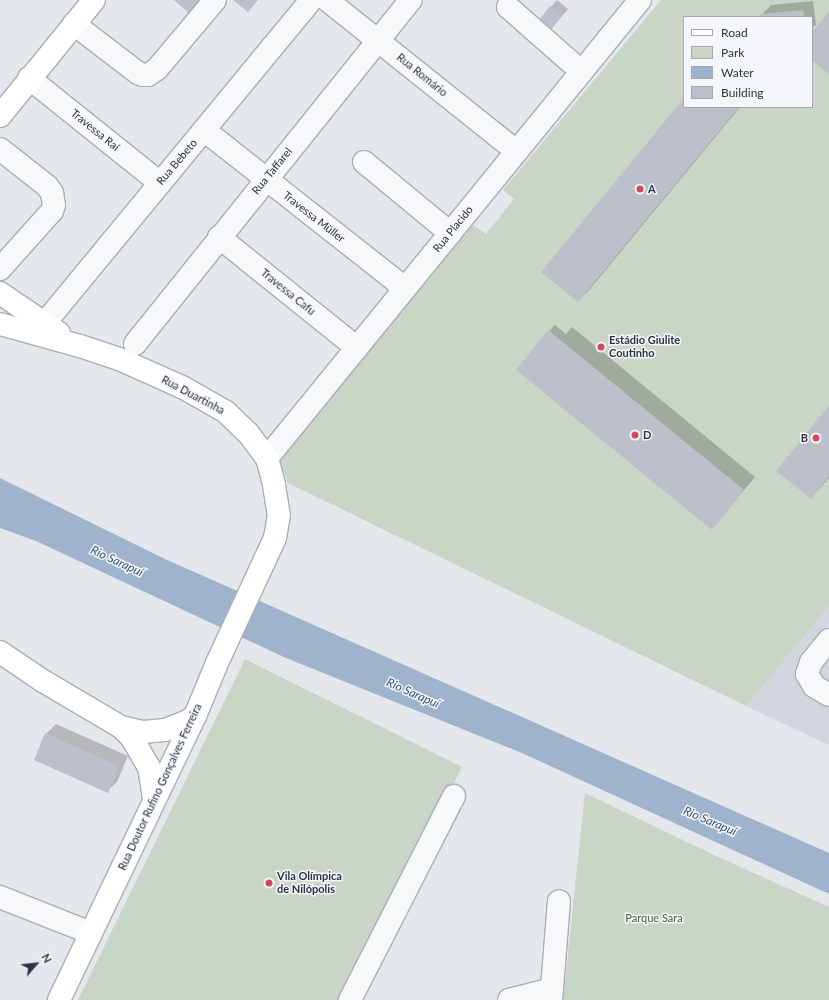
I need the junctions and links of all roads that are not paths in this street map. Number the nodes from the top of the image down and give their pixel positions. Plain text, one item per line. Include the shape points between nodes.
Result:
1 (94, 0) edge
2 (215, 0) edge
3 (311, 0) edge
4 (327, 0) edge
5 (411, 0) edge
6 (631, 3) edge
7 (508, 7) dead end
8 (74, 24) junction
9 (378, 40) junction
10 (582, 72) junction
11 (29, 78) junction
12 (0, 116) edge
13 (204, 130) junction
14 (0, 149) edge
15 (516, 151) junction
16 (364, 162) dead end
17 (266, 179) junction
18 (160, 183) junction
19 (450, 233) junction
20 (219, 237) junction
21 (0, 269) edge
22 (405, 288) junction
23 (0, 293) edge
24 (0, 324) edge
25 (44, 324) junction
26 (135, 344) dead end
27 (80, 346) junction
28 (357, 348) junction
29 (267, 458) junction
30 (260, 572) joint
31 (829, 640) edge
32 (0, 652) edge
33 (829, 695) edge
34 (195, 716) junction
35 (121, 727) junction
36 (454, 796) dead end
37 (154, 799) junction
38 (0, 897) edge
39 (559, 901) dead end
40 (91, 933) junction
41 (551, 994) edge
42 (59, 1000) edge
43 (350, 1000) edge
44 (509, 1000) edge

1 - 8 main road
2 - 8 street via 157,69 148,75 138,72
3 - 13 street, Rua Bebeto
4 - 9 street, Rua Romário
5 - 9 street, Rua Taffarel
6 - 10 street, Rua Placido
7 - 10 street
8 - 11 main road
9 - 15 street, Rua Romário
9 - 17 street, Rua Taffarel
10 - 15 street, Rua Placido
11 - 12 main road
11 - 18 street, Travessa Raí
13 - 17 street, Travessa Müller
13 - 18 street, Rua Bebeto
14 - 21 street via 47,186 52,193 54,204 52,211
15 - 19 street, Rua Placido
16 - 19 street
17 - 20 street, Rua Taffarel
17 - 22 street, Travessa Müller
18 - 25 street, Rua Bebeto
19 - 22 street, Rua Placido
20 - 26 street, Rua Taffarel
20 - 28 street, Travessa Cafu
22 - 28 street, Rua Placido
23 - 25 main road, Rua Duartinha
24 - 27 main road, Rua Duartinha
25 - 27 main road, Rua Duartinha
27 - 29 main road, Rua Duartinha via 119,359 184,388 226,412 248,433
28 - 29 street, Rua Placido
29 - 30 main road, Rua Duartinha via 279,515 275,538
30 - 34 main road, Rua Doutor Rufino Gonçalves Ferreira
31 - 33 street via 811,662 807,674 814,686
32 - 35 main road
34 - 35 main road via 165,730 143,732
34 - 37 main road, Rua Doutor Rufino Gonçalves Ferreira
35 - 37 main road via 136,743 149,767
36 - 43 street
37 - 40 main road, Rua Doutor Rufino Gonçalves Ferreira
38 - 40 street
39 - 41 street
40 - 42 main road, Rua Doutor Rufino Gonçalves Ferreira
41 - 44 street

